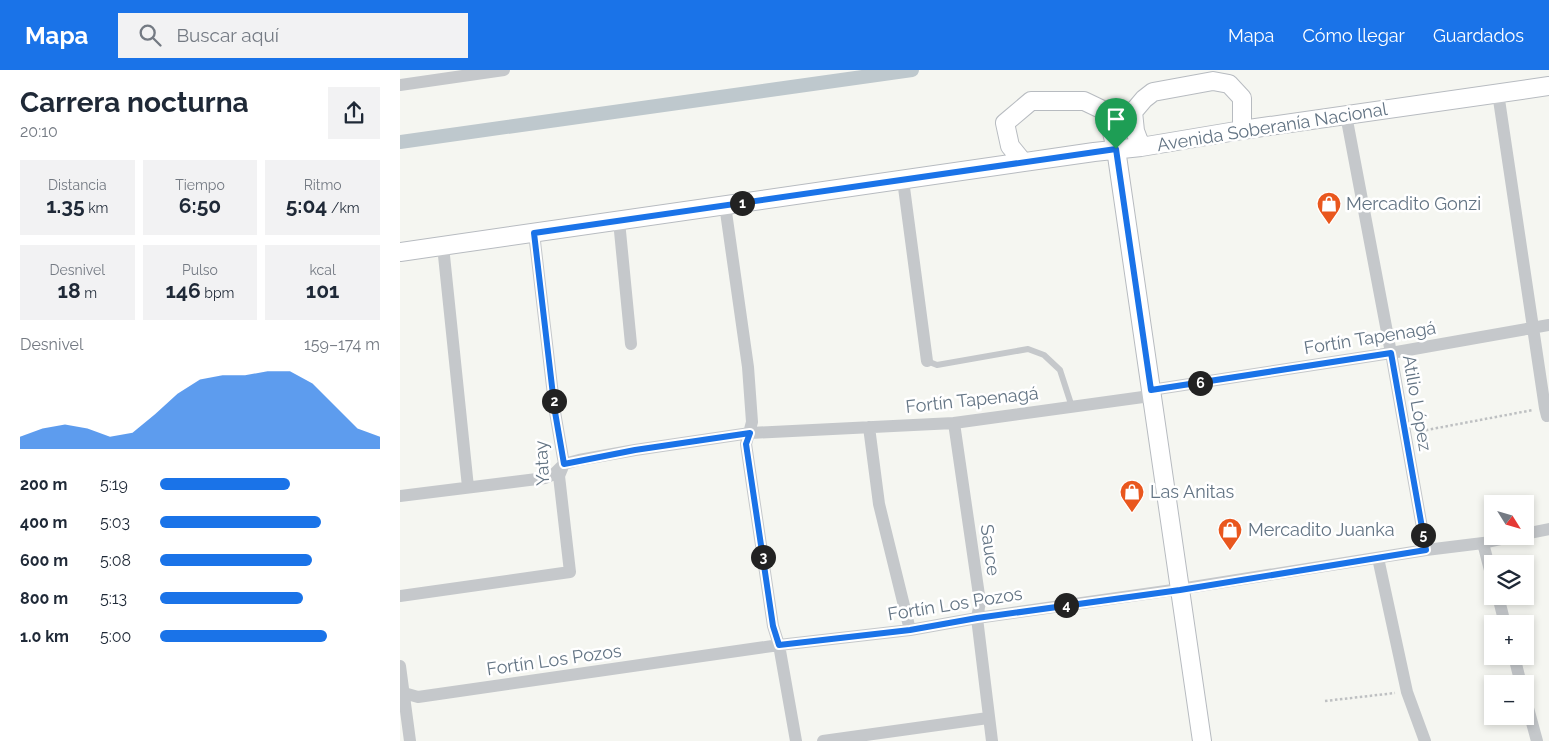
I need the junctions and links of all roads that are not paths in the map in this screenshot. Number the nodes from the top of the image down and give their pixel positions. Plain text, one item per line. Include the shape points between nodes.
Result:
1 (504, 70) edge
2 (400, 85) edge
3 (1549, 86) edge
4 (1498, 93) junction
5 (1346, 115) junction
6 (1242, 130) junction
7 (1141, 147) junction
8 (1116, 149) junction
9 (1024, 162) junction
10 (903, 180) junction
11 (725, 205) junction
12 (618, 221) junction
13 (534, 233) junction
14 (443, 246) junction
15 (400, 252) edge
16 (1549, 325) edge
17 (1533, 328) junction
18 (631, 344) dead end
19 (1391, 353) junction
20 (927, 361) joint
21 (1151, 390) junction
22 (1072, 407) junction
23 (1547, 412) edge
24 (954, 423) junction
25 (869, 427) junction
26 (750, 433) junction
27 (564, 464) junction
28 (468, 487) junction
29 (400, 496) edge
30 (1549, 529) edge
31 (1534, 532) edge
32 (1483, 543) joint
33 (1426, 550) junction
34 (1486, 555) edge
35 (1378, 558) junction
36 (1180, 590) junction
37 (400, 596) edge
38 (977, 618) junction
39 (910, 630) junction
40 (779, 645) junction
41 (400, 666) edge
42 (402, 695) edge
43 (988, 718) junction
44 (1533, 725) edge
45 (410, 741) edge
46 (796, 741) edge
47 (824, 741) edge
48 (992, 741) edge
49 (1202, 741) edge
50 (1425, 741) edge
51 (1537, 741) edge

1 - 2 street
3 - 4 main road, Avenida Soberanía Nacional
4 - 5 main road, Avenida Soberanía Nacional
4 - 17 street
5 - 6 main road, Avenida Soberanía Nacional
5 - 19 street, Atilio López
6 - 7 main road, Avenida Soberanía Nacional
6 - 7 main road via 1242,98 1229,84 1213,81 1153,92 1144,99 1133,112
7 - 8 main road, Avenida Soberanía Nacional
8 - 9 main road, Avenida Soberanía Nacional
8 - 9 main road via 1107,112 1084,101 1032,101 1004,123 1010,146
8 - 21 main road
9 - 10 main road, Avenida Soberanía Nacional
10 - 11 main road, Avenida Soberanía Nacional
10 - 20 street
11 - 12 main road, Avenida Soberanía Nacional
11 - 26 street via 748,367
12 - 13 main road, Avenida Soberanía Nacional
12 - 18 street
13 - 14 main road, Avenida Soberanía Nacional
13 - 27 street, Yatay
14 - 15 main road, Avenida Soberanía Nacional
14 - 28 street
16 - 17 street, Fortín Tapenagá
17 - 19 street, Fortín Tapenagá
17 - 23 street
19 - 21 street, Fortín Tapenagá
19 - 33 street, Atilio López
20 - 22 lane via 937,365 1028,348 1044,355 1060,370
21 - 22 street, Fortín Tapenagá via 1143,397
21 - 36 main road
22 - 24 street, Fortín Tapenagá
24 - 25 street, Fortín Tapenagá
24 - 38 street, Sauce via 980,602
25 - 26 street, Fortín Tapenagá
25 - 39 street via 879,504
26 - 27 street, Fortín Tapenagá
26 - 40 street via 746,444 773,626
27 - 28 street, Fortín Tapenagá via 545,478
27 - 37 street, Yatay via 559,476 570,572
28 - 29 street, Fortín Tapenagá
30 - 31 street
32 - 33 street, Fortín Los Pozos
32 - 34 street
33 - 35 street, Fortín Los Pozos
35 - 36 street, Fortín Los Pozos
35 - 50 street via 1407,692
36 - 38 street, Fortín Los Pozos
36 - 49 main road
38 - 39 street, Fortín Los Pozos
38 - 43 street, Sauce
39 - 40 street, Fortín Los Pozos
40 - 42 street, Fortín Los Pozos via 418,697
40 - 46 street
41 - 42 street
42 - 45 street
43 - 47 street
43 - 48 street, Sauce
44 - 51 street

